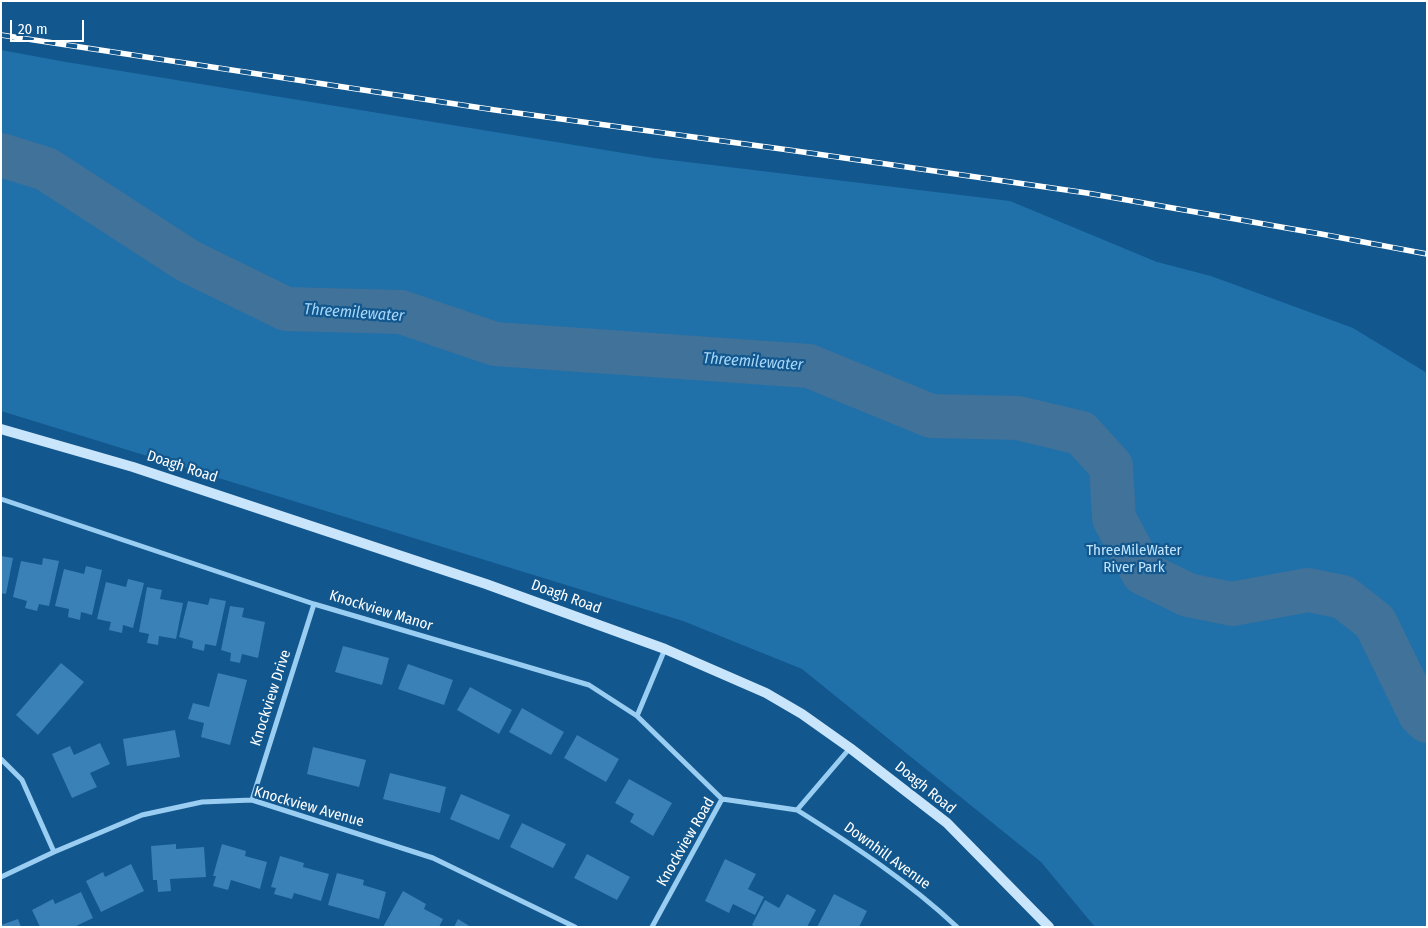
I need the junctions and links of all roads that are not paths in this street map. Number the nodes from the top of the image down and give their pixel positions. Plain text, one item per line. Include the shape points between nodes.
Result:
1 (1, 429) edge
2 (1, 499) edge
3 (314, 604) junction
4 (665, 649) junction
5 (637, 716) junction
6 (850, 748) junction
7 (1, 759) edge
8 (722, 799) junction
9 (252, 800) junction
10 (798, 810) junction
11 (54, 852) junction
12 (1, 877) edge
13 (574, 927) edge
14 (652, 927) edge
15 (958, 927) edge
16 (1049, 927) edge

1 - 4 main road, Doagh Road via 152,473 486,584
2 - 3 street, Knockview Manor
3 - 5 street, Knockview Manor via 589,686
3 - 9 street, Knockview Drive
4 - 5 street
4 - 6 main road, Doagh Road via 766,693
5 - 8 street, Knockview Manor
6 - 10 street
6 - 16 main road, Doagh Road via 946,823
7 - 11 street via 22,780
8 - 10 street, Knockview Road
8 - 14 street, Knockview Road
9 - 11 street, Knockview Avenue via 202,802 142,815
9 - 13 street, Knockview Avenue via 433,858
10 - 15 street, Downhill Avenue via 863,851
11 - 12 street, Knockview Avenue

